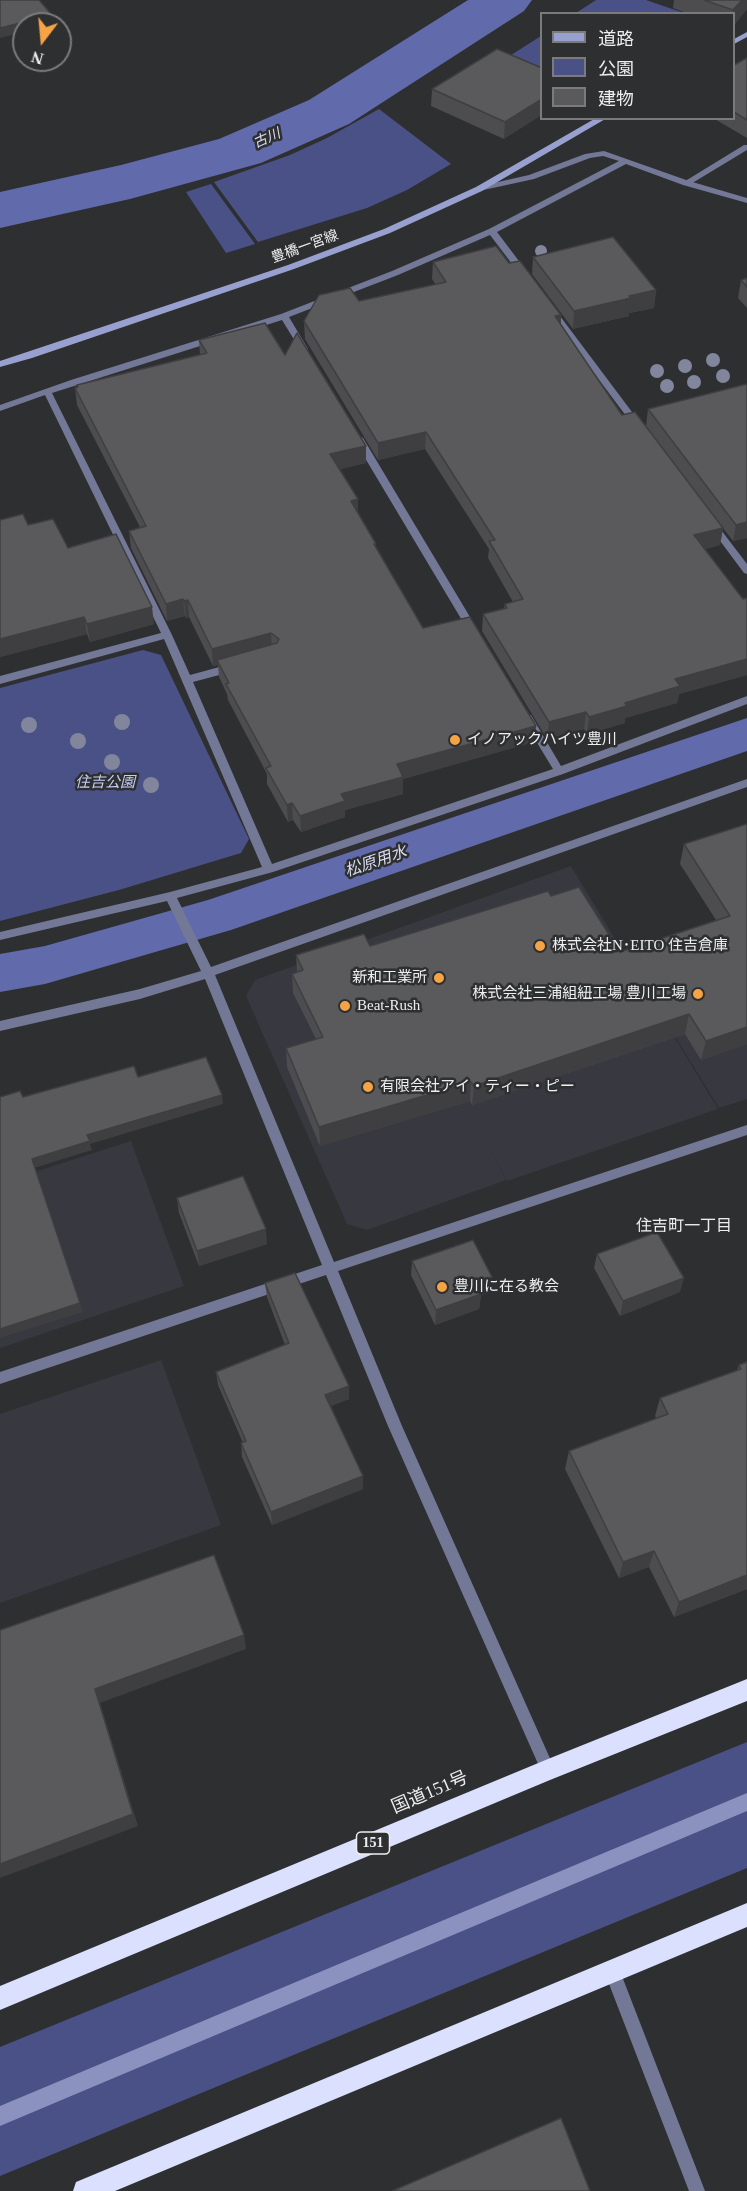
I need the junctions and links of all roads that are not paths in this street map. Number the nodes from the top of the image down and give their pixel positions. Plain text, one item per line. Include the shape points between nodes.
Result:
1 (600, 120) edge
2 (747, 147) edge
3 (625, 160) junction
4 (686, 183) junction
5 (479, 189) junction
6 (747, 201) edge
7 (492, 231) junction
8 (534, 288) edge
9 (541, 297) edge
10 (284, 316) junction
11 (309, 356) edge
12 (0, 364) edge
13 (48, 393) junction
14 (0, 408) edge
15 (351, 427) edge
16 (648, 439) edge
17 (704, 514) edge
18 (747, 571) edge
19 (167, 635) junction
20 (479, 640) edge
21 (240, 665) edge
22 (0, 680) edge
23 (186, 680) junction
24 (747, 700) edge
25 (522, 711) edge
26 (559, 771) junction
27 (747, 783) edge
28 (269, 869) junction
29 (170, 896) junction
30 (0, 936) edge
31 (208, 973) junction
32 (0, 1026) edge
33 (747, 1130) edge
34 (331, 1269) junction
35 (0, 1378) edge
36 (747, 1690) edge
37 (548, 1770) junction
38 (747, 1915) edge
39 (612, 1971) junction
40 (0, 1998) edge
41 (85, 2191) edge
42 (697, 2191) edge

1 - 5 main road, 豊橋一宮線
2 - 4 street
3 - 4 street
3 - 5 street via 604,153 588,156 531,177
3 - 7 street
4 - 6 street
5 - 12 main road, 豊橋一宮線 via 387,231 291,267
7 - 8 street
7 - 10 street
9 - 16 street
10 - 11 street
10 - 13 street
13 - 14 street
13 - 19 street
15 - 20 street
17 - 18 street
19 - 22 street
19 - 23 street
21 - 23 street
23 - 28 street
24 - 26 street
25 - 26 street
26 - 28 street
27 - 31 street
28 - 29 street
29 - 30 street
29 - 31 street
31 - 32 street via 140,994
31 - 34 street
33 - 34 street
34 - 35 street
34 - 37 street via 394,1426
36 - 37 highway, 国道151号 / 151
37 - 40 highway, 国道151号 / 151
38 - 39 highway
39 - 41 highway
39 - 42 street

